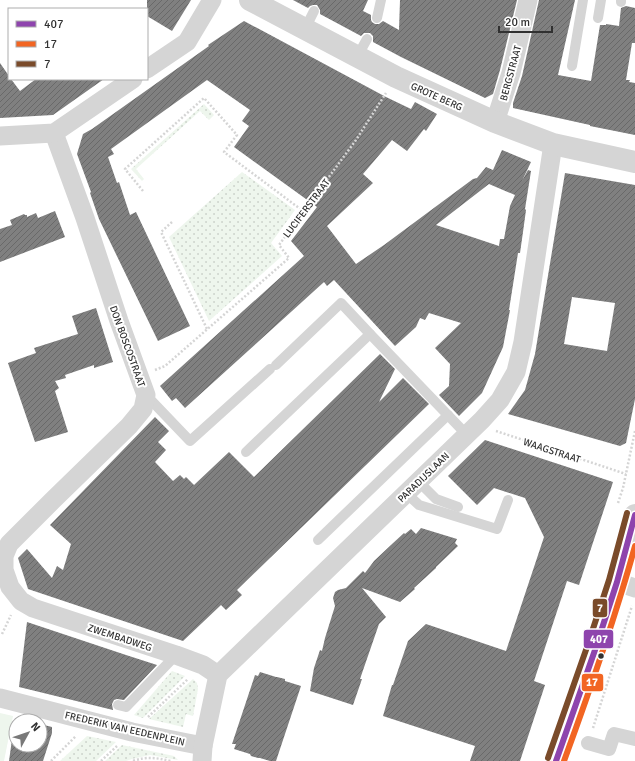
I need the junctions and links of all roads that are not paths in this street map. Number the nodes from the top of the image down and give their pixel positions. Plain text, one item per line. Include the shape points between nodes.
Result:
1 (212, 0) edge
2 (250, 0) edge
3 (381, 0) edge
4 (528, 0) edge
5 (583, 0) edge
6 (601, 0) edge
7 (377, 18) dead end
8 (598, 18) dead end
9 (572, 66) dead end
10 (148, 69) edge
11 (132, 80) edge
12 (496, 122) junction
13 (54, 133) junction
14 (0, 136) edge
15 (553, 144) junction
16 (635, 162) edge
17 (370, 334) junction
18 (146, 395) junction
19 (448, 415) junction
20 (467, 435) junction
21 (246, 452) dead end
22 (412, 487) junction
23 (508, 500) dead end
24 (458, 507) dead end
25 (635, 515) edge
26 (318, 540) dead end
27 (628, 591) edge
28 (21, 601) joint
29 (176, 655) junction
30 (218, 675) junction
31 (0, 698) edge
32 (118, 705) dead end
33 (635, 739) edge
34 (588, 743) road end
35 (203, 757) edge
36 (556, 761) edge

1 - 10 street via 187,42
2 - 12 street, GROTE BERG via 309,20 362,48 396,77
3 - 7 lane
4 - 12 street, BERGSTRAAT via 511,73
5 - 9 lane
6 - 8 lane
11 - 13 street
12 - 15 street, GROTE BERG
13 - 14 street
13 - 18 street, DON BOSCOSTRAAT
15 - 16 street, GROTE BERG
15 - 20 street, PARADIJSLAAN via 523,342 516,372 500,400
17 - 18 lane via 341,303 190,441
17 - 19 lane
17 - 21 lane
18 - 28 street, DON BOSCOSTRAAT via 143,409 129,426 9,544 4,556 4,570 10,587
19 - 20 lane
19 - 26 lane
20 - 22 street, PARADIJSLAAN
22 - 23 lane via 418,505 497,529
22 - 24 lane
22 - 30 street, PARADIJSLAAN
25 - 27 street
27 - 36 street via 595,650
28 - 29 street, ZWEMBADWEG via 33,608
29 - 30 street, ZWEMBADWEG via 202,665
29 - 32 lane via 126,707
30 - 35 street
31 - 35 street, FREDERIK VAN EEDENPLEIN via 132,732
33 - 34 street via 614,734 609,749

